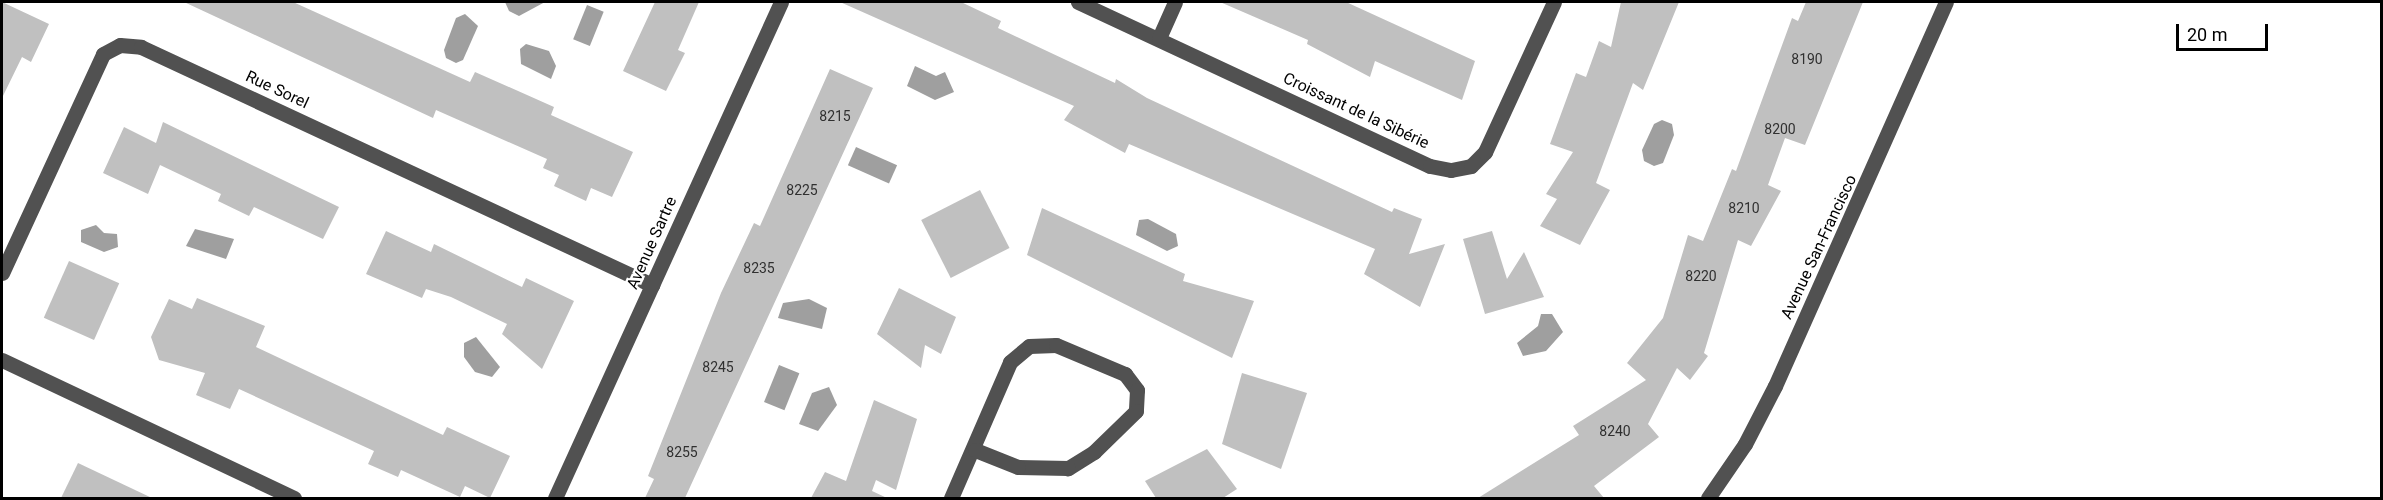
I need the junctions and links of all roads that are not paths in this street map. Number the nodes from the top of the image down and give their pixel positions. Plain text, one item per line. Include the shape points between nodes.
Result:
1 (781, 2) edge
2 (1078, 2) edge
3 (1175, 2) edge
4 (1554, 2) edge
5 (1946, 2) edge
6 (1159, 38) junction
7 (2, 273) edge
8 (652, 285) junction
9 (2, 360) edge
10 (975, 450) junction
11 (294, 498) edge
12 (555, 498) edge
13 (951, 498) edge
14 (1708, 498) edge

1 - 8 street, Avenue Sartre
2 - 6 street, Croissant de la Sibérie
3 - 6 street
4 - 6 street, Croissant de la Sibérie via 1485,153 1471,166 1451,170 1430,166
5 - 14 street, Avenue San-Francisco via 1775,386 1745,444
7 - 8 street, Rue Sorel via 103,54 120,45 141,47
8 - 12 street, Avenue Sartre
9 - 11 street
10 - 10 street via 1010,362 1029,346 1056,345 1125,374 1137,390 1136,411 1094,452 1068,468 1017,467
10 - 13 street

